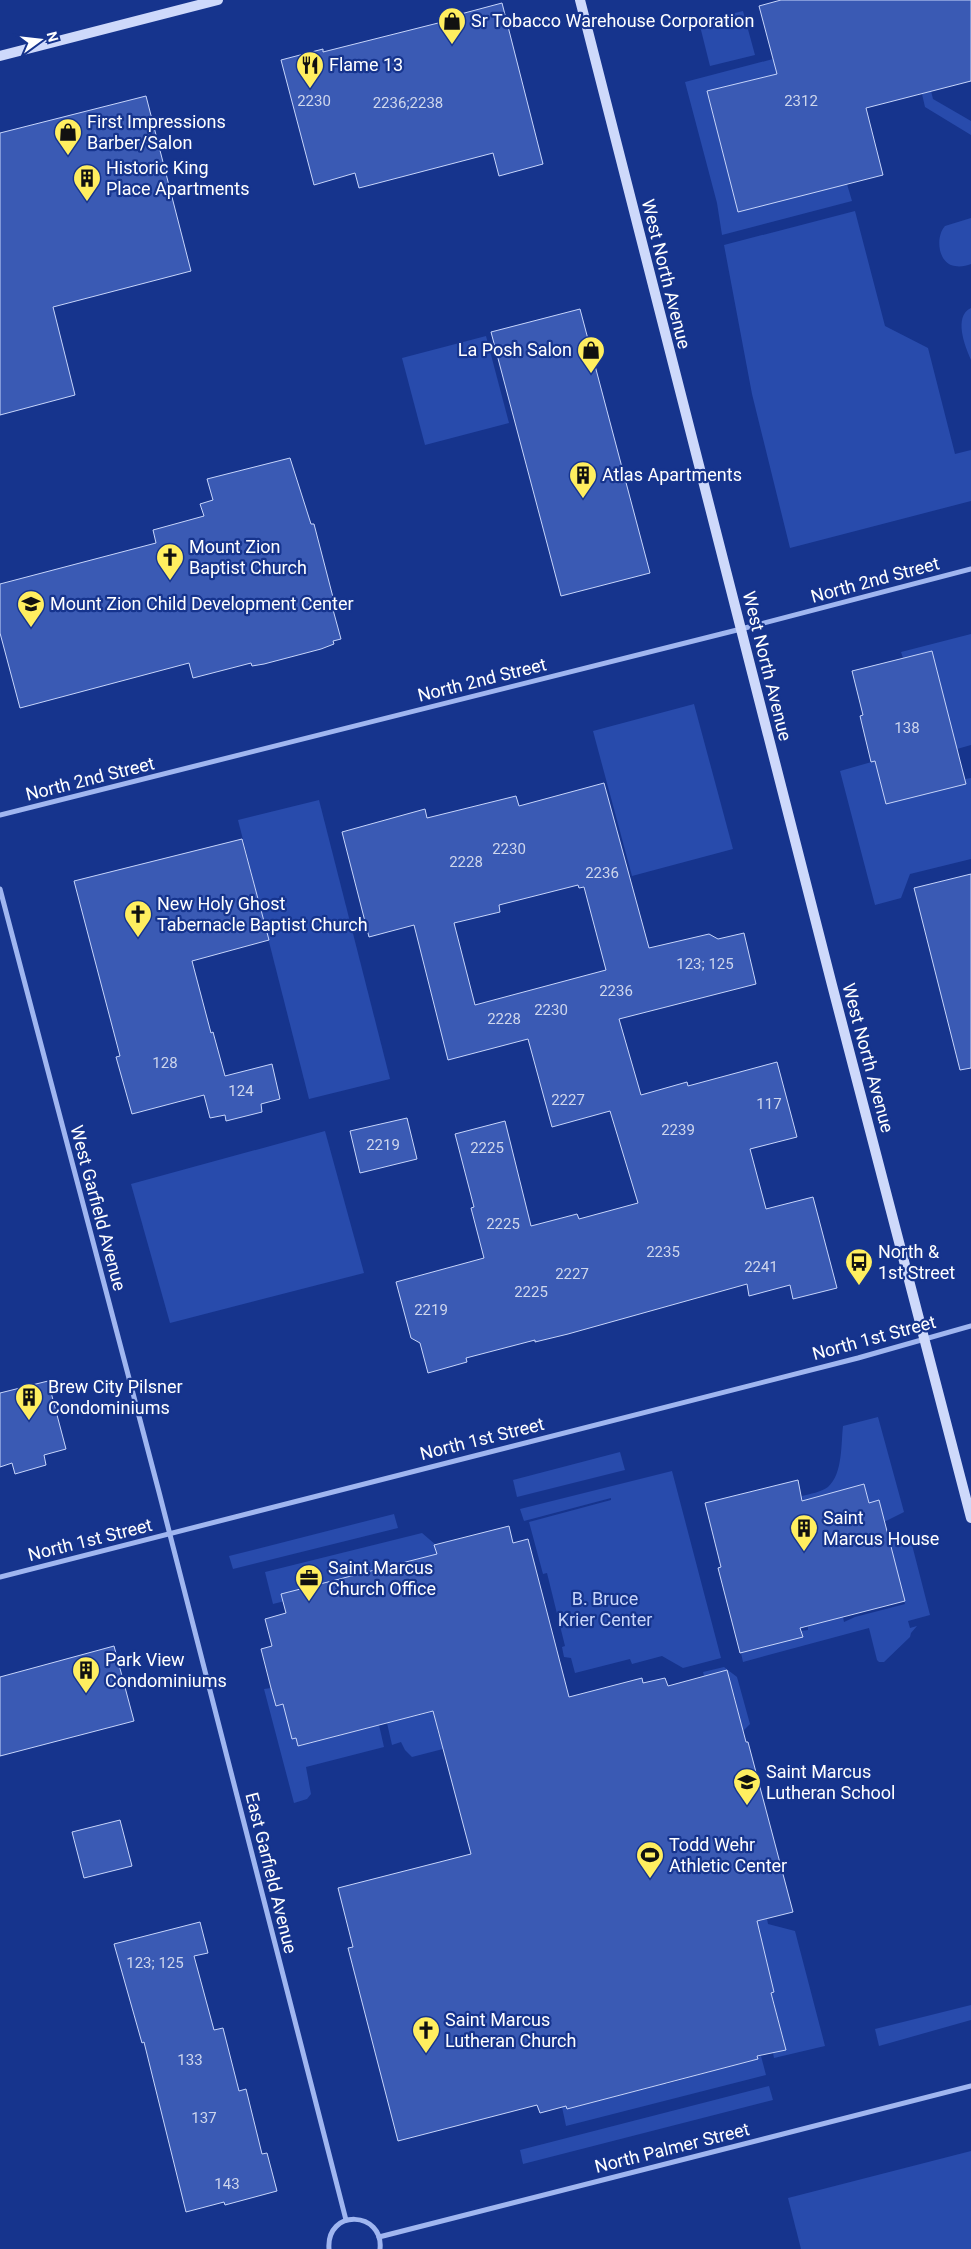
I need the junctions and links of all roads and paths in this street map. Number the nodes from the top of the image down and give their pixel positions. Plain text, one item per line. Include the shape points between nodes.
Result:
1 (218, 0) edge
2 (580, 0) edge
3 (0, 56) edge
4 (971, 569) edge
5 (741, 629) junction
6 (0, 816) edge
7 (0, 889) edge
8 (971, 1326) edge
9 (925, 1339) junction
10 (971, 1518) edge
11 (169, 1534) junction
12 (0, 1577) edge
13 (971, 2086) edge
14 (346, 2220) junction
15 (379, 2237) junction
16 (329, 2249) edge
17 (380, 2249) edge

1 - 3 main road
2 - 5 main road, West North Avenue
4 - 5 street, North 2nd Street
5 - 6 street, North 2nd Street
5 - 9 main road, West North Avenue
7 - 11 street, West Garfield Avenue
8 - 9 street, North 1st Street
9 - 10 main road, West North Avenue
9 - 11 street, North 1st Street
11 - 12 street, North 1st Street
11 - 14 street, East Garfield Avenue
13 - 15 street, North Palmer Street
14 - 15 street via 366,2222
14 - 16 street via 332,2231
15 - 17 street

